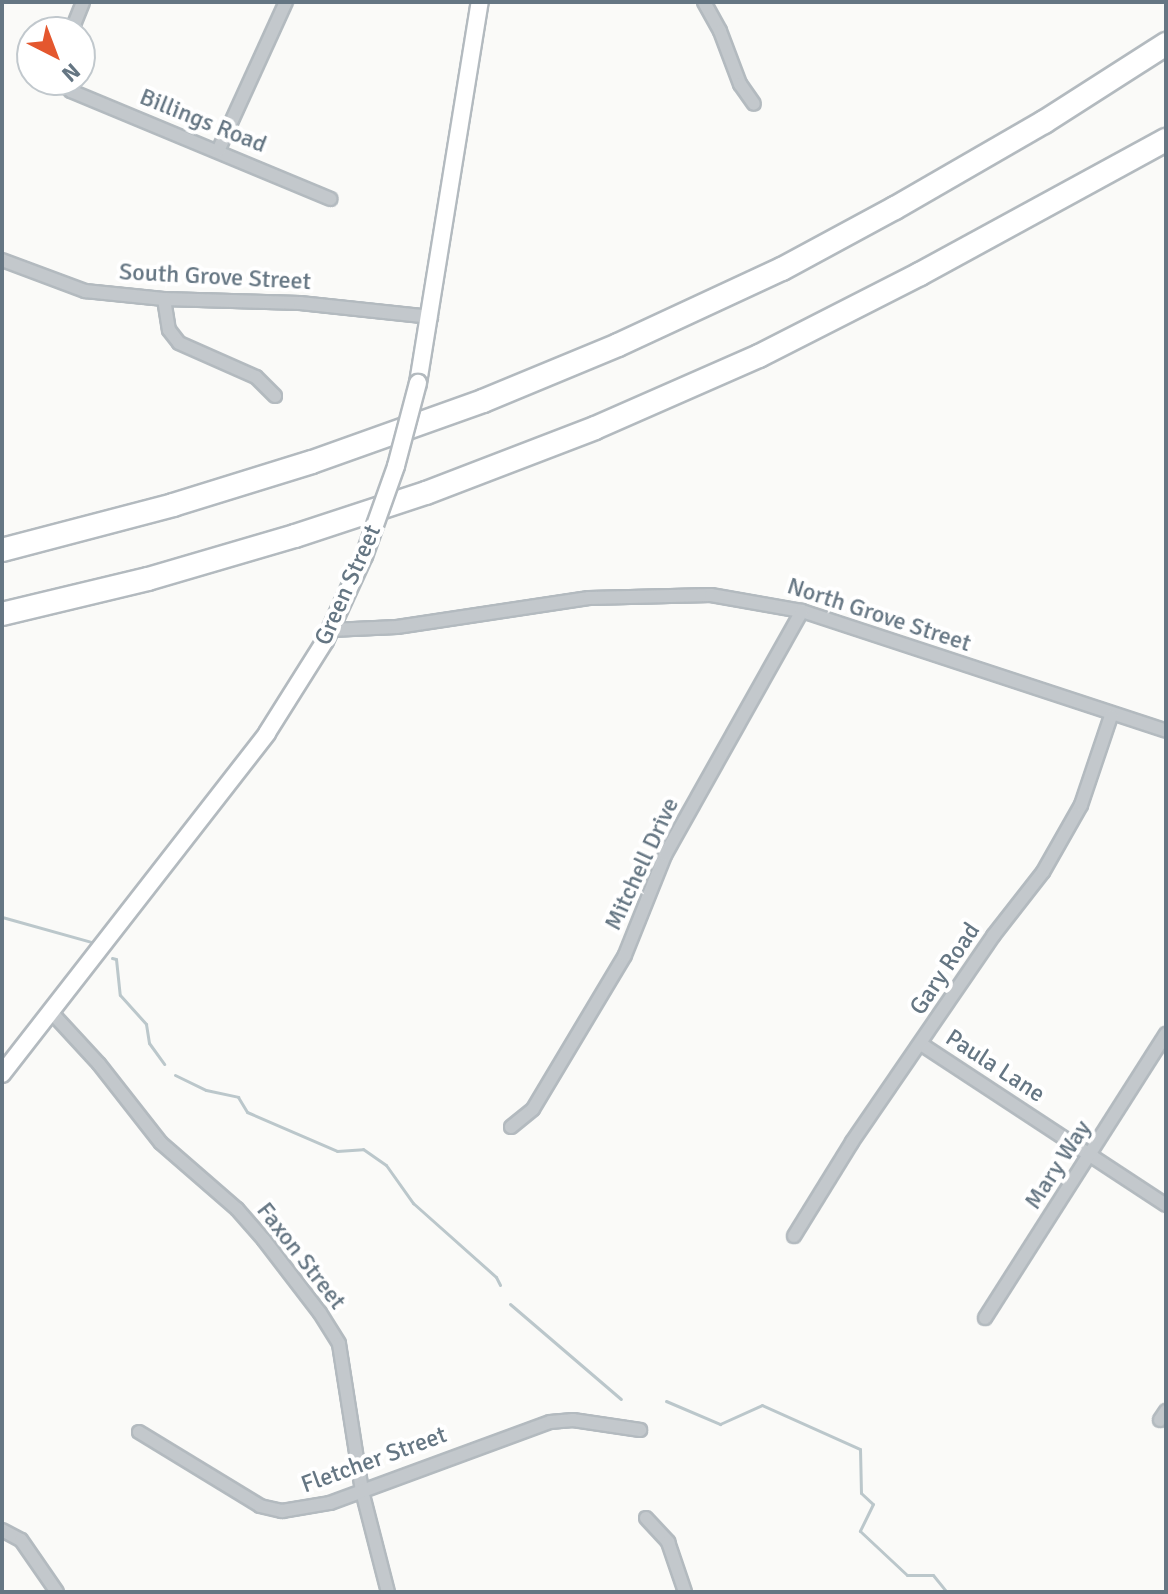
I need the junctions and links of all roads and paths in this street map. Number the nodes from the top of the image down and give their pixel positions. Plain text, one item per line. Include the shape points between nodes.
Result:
1 (286, 2) edge
2 (480, 2) edge
3 (704, 2) edge
4 (1166, 44) edge
5 (83, 96) edge
6 (754, 104) dead end
7 (1166, 140) edge
8 (218, 151) junction
9 (330, 199) dead end
10 (2, 260) edge
11 (164, 299) junction
12 (431, 317) junction
13 (275, 396) dead end
14 (2, 548) edge
15 (111, 588) junction
16 (802, 611) junction
17 (2, 614) edge
18 (2, 622) edge
19 (331, 630) junction
20 (1111, 716) junction
21 (1166, 731) edge
22 (52, 1013) junction
23 (1166, 1034) edge
24 (921, 1044) junction
25 (2, 1074) edge
26 (511, 1127) dead end
27 (1091, 1155) junction
28 (1166, 1205) edge
29 (794, 1236) dead end
30 (985, 1318) dead end
31 (640, 1430) dead end
32 (139, 1432) dead end
33 (362, 1491) junction
34 (646, 1518) dead end
35 (2, 1530) edge
36 (57, 1592) edge
37 (388, 1592) edge
38 (685, 1592) edge

1 - 8 street
2 - 12 main road, Green Street
3 - 6 street
4 - 14 highway via 895,208 782,269 618,345 483,401 312,462 173,505
5 - 8 street, Billings Road
7 - 15 highway via 920,274 616,419 392,505
8 - 9 street, Billings Road
10 - 11 street, South Grove Street via 85,291
11 - 12 street, South Grove Street via 300,303
11 - 13 street via 169,330 179,343 256,377
12 - 19 main road, Green Street, bridge via 396,466
15 - 17 highway
15 - 18 highway
16 - 19 street, North Grove Street via 711,595 658,595 589,598 397,627
16 - 20 street, North Grove Street
16 - 26 street, Mitchell Drive via 665,855 625,955 533,1109
19 - 22 main road, Green Street via 267,733
20 - 21 street, North Grove Street
20 - 24 street, Gary Road via 1081,805 1043,872
22 - 25 main road, Green Street
22 - 33 street, Faxon Street via 161,1143 255,1229 320,1313 339,1344
23 - 27 street, Mary Way
24 - 27 street, Paula Lane
24 - 29 street, Gary Road
27 - 28 street, Paula Lane
27 - 30 street, Mary Way
31 - 33 street, Fletcher Street via 573,1420 550,1422
32 - 33 street, Fletcher Street via 260,1506 300,1510
33 - 37 street, Faxon Street
34 - 38 street via 668,1542
35 - 36 street via 21,1540

